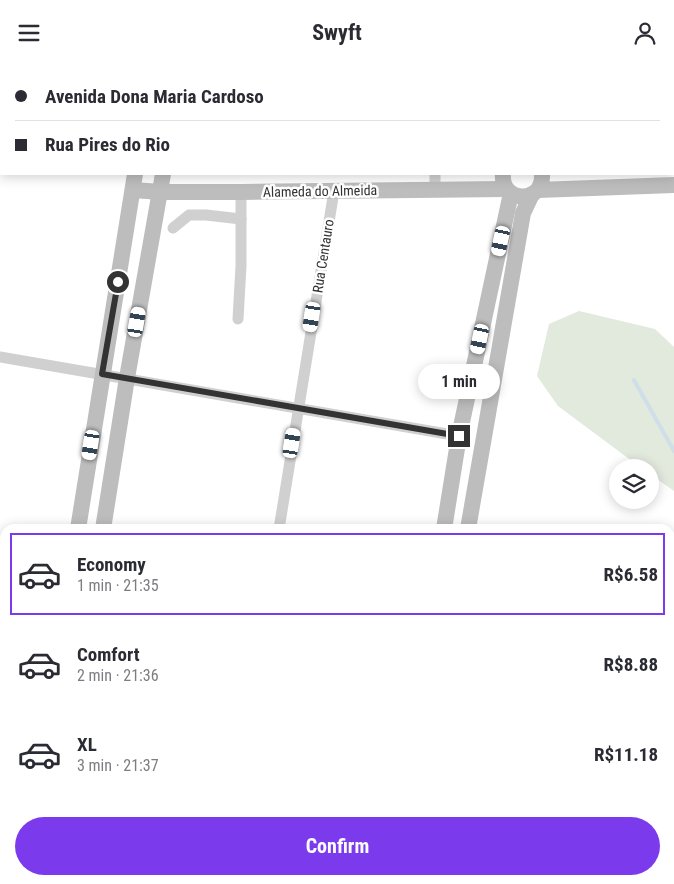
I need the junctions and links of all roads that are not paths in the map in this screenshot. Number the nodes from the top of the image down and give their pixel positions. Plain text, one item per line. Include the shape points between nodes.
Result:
1 (163, 175) edge
2 (436, 175) edge
3 (542, 175) edge
4 (134, 182) edge
5 (507, 185) edge
6 (674, 185) edge
7 (334, 191) junction
8 (436, 191) junction
9 (161, 192) junction
10 (242, 192) junction
11 (535, 192) junction
12 (241, 219) junction
13 (173, 228) dead end
14 (238, 319) dead end
15 (0, 357) edge
16 (102, 374) junction
17 (127, 378) junction
18 (298, 408) junction
19 (459, 436) junction
20 (79, 524) edge
21 (104, 524) edge
22 (280, 524) edge
23 (445, 524) edge
24 (469, 524) edge

1 - 9 street
2 - 8 street
3 - 11 street
4 - 9 street, Alameda do Almeida
4 - 16 street
5 - 8 street, Alameda do Almeida
5 - 11 street, Alameda do Almeida via 521,197
5 - 19 street
6 - 11 street
7 - 8 street, Alameda do Almeida
7 - 10 street, Alameda do Almeida
7 - 18 street, Rua Centauro
9 - 10 street, Alameda do Almeida
9 - 17 street
10 - 12 street
11 - 24 street via 524,213
12 - 13 street via 189,215
12 - 14 street
15 - 16 street
16 - 17 street
16 - 20 street
17 - 18 street
17 - 21 street
18 - 19 street
18 - 22 street, Rua Centauro
19 - 23 street

